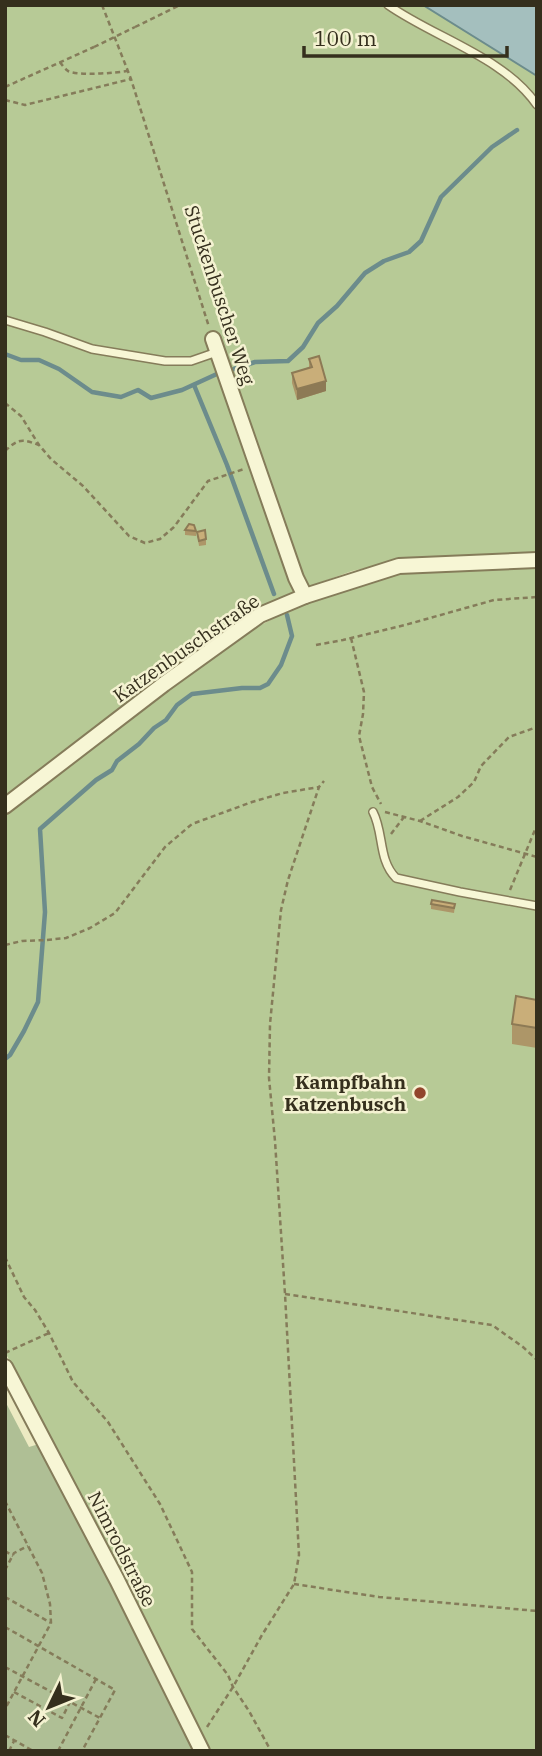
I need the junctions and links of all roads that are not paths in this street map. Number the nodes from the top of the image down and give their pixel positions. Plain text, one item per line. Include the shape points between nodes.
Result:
1 (388, 5) edge
2 (537, 105) edge
3 (5, 320) edge
4 (215, 346) joint
5 (537, 560) edge
6 (305, 596) junction
7 (5, 806) edge
8 (373, 812) road end
9 (537, 906) edge
10 (5, 1367) edge
11 (199, 1746) edge

1 - 2 lane via 506,72
3 - 4 lane via 92,349 165,361 191,360
4 - 6 street, Stuckenbuscher Weg
5 - 6 street, Katzenbuschstraße via 399,566
6 - 7 street, Katzenbuschstraße via 260,615
8 - 9 lane via 385,863 396,878
10 - 11 street, Nimrodstraße

